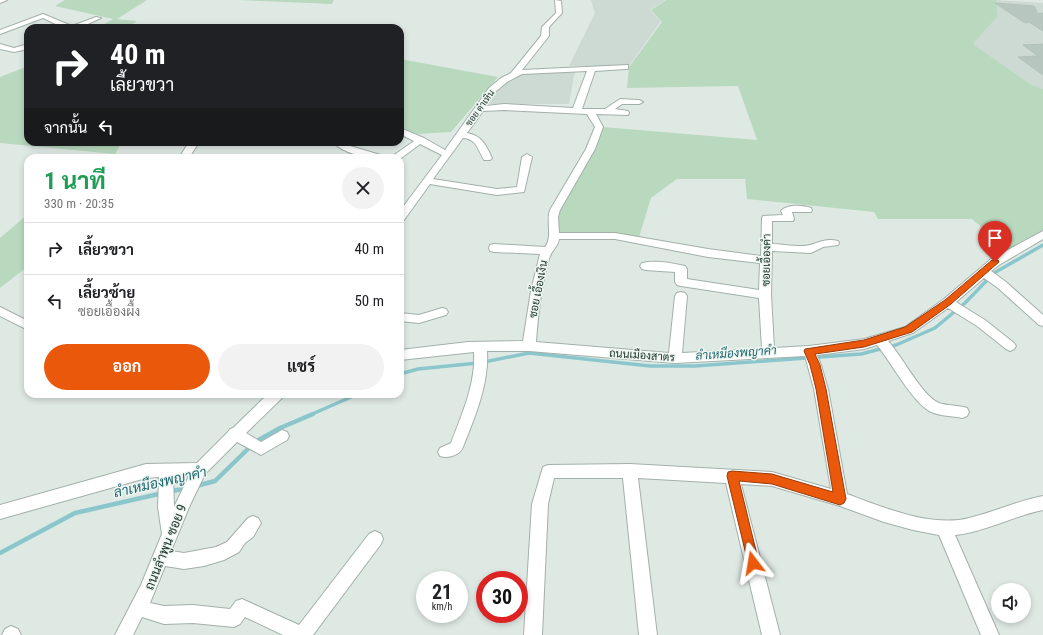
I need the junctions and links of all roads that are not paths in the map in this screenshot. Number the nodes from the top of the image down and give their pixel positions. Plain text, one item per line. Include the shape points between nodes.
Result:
1 (4, 0) edge
2 (0, 1) edge
3 (558, 1) dead end
4 (98, 18) dead end
5 (61, 24) edge
6 (83, 24) edge
7 (0, 32) edge
8 (0, 46) edge
9 (24, 48) edge
10 (625, 67) dead end
11 (592, 68) junction
12 (514, 75) junction
13 (639, 102) dead end
14 (480, 109) junction
15 (577, 110) junction
16 (607, 111) junction
17 (590, 112) junction
18 (625, 113) dead end
19 (404, 133) edge
20 (461, 135) junction
21 (421, 140) junction
22 (344, 146) edge
23 (367, 154) edge
24 (401, 154) edge
25 (448, 154) junction
26 (527, 157) dead end
27 (487, 158) dead end
28 (427, 181) junction
29 (807, 210) dead end
30 (404, 213) edge
31 (1043, 234) edge
32 (554, 236) junction
33 (834, 242) dead end
34 (767, 247) junction
35 (494, 248) dead end
36 (546, 251) junction
37 (767, 260) junction
38 (646, 266) dead end
39 (986, 273) junction
40 (765, 295) junction
41 (681, 296) dead end
42 (951, 304) junction
43 (0, 311) edge
44 (442, 312) dead end
45 (404, 317) edge
46 (1043, 322) edge
47 (24, 324) edge
48 (881, 342) junction
49 (530, 346) junction
50 (1010, 346) dead end
51 (481, 350) junction
52 (768, 353) junction
53 (404, 355) edge
54 (811, 357) junction
55 (675, 358) junction
56 (272, 398) edge
57 (962, 412) dead end
58 (235, 434) junction
59 (282, 436) dead end
60 (445, 452) dead end
61 (166, 470) junction
62 (630, 471) junction
63 (196, 475) junction
64 (732, 476) junction
65 (840, 499) junction
66 (1043, 503) edge
67 (0, 512) edge
68 (253, 523) dead end
69 (944, 528) junction
70 (170, 535) junction
71 (375, 539) dead end
72 (161, 558) junction
73 (139, 608) junction
74 (124, 635) edge
75 (533, 635) edge
76 (648, 635) edge
77 (771, 635) edge
78 (990, 635) edge

1 - 2 street
3 - 12 street via 559,13 546,27 545,36
4 - 6 street
5 - 7 street via 43,16
8 - 9 street via 12,51
10 - 11 street, ซอย ต๋าเหิน
11 - 12 street, ซอย ต๋าเหิน via 526,71
11 - 15 street
12 - 14 street, ซอย ต๋าเหิน via 492,90
13 - 16 street via 620,101
14 - 15 street via 504,107
14 - 20 street, ซอย ต๋าเหิน
15 - 17 street
16 - 17 street
16 - 18 street
17 - 32 street, ซอย เอื้องเงิน via 599,126 595,141 554,212
19 - 21 street
20 - 25 street, ซอย ต๋าเหิน
20 - 27 street via 472,136 480,141
21 - 24 street
21 - 25 street
22 - 23 street
25 - 28 street, ซอย ต๋าเหิน
26 - 28 street via 521,190 497,192
28 - 30 street, ซอย ต๋าเหิน
29 - 34 street, ซอยเอื้องคำ via 786,211 789,219 767,218
31 - 39 street, ถนนเมืองสาตร via 995,262
32 - 36 street, ซอย เอื้องเงิน via 554,242
32 - 37 street via 615,236 708,253
33 - 34 street via 811,249
34 - 37 street, ซอยเอื้องคำ
35 - 36 street
36 - 49 street, ซอย เอื้องเงิน via 532,308
37 - 40 street, ซอยเอื้องคำ
38 - 40 street via 681,269 681,282
39 - 42 street, ถนนเมืองสาตร
39 - 46 street
40 - 52 street, ซอยเอื้องคำ
41 - 55 street
42 - 48 street, ถนนเมืองสาตร via 909,330
42 - 50 street
43 - 47 street
44 - 45 street via 419,319
48 - 54 street, ถนนเมืองสาตร
48 - 57 street via 921,396 936,408
49 - 51 street, ถนนเมืองสาตร
49 - 55 street, ถนนเมืองสาตร
51 - 53 street, ถนนเมืองสาตร
51 - 60 street via 481,373 467,419 456,447
52 - 54 street, ถนนเมืองสาตร
52 - 55 street, ถนนเมืองสาตร
54 - 65 street via 821,389
56 - 58 street, ถนนลำพูน ซอย 9
58 - 59 street via 261,449
58 - 63 street, ถนนลำพูน ซอย 9
61 - 63 street
61 - 67 street via 146,471
61 - 70 street via 166,507
62 - 64 street
62 - 75 street via 548,472 540,504
62 - 76 street
63 - 70 street, ถนนลำพูน ซอย 9
64 - 65 street via 772,479
64 - 77 street
65 - 69 street via 891,517
66 - 69 street via 968,526
68 - 72 street via 232,547 218,554 184,561
69 - 78 street
70 - 72 street, ถนนลำพูน ซอย 9
71 - 73 street via 302,635 242,607 234,618 193,614 164,615
72 - 73 street, ถนนลำพูน ซอย 9
73 - 74 street, ถนนลำพูน ซอย 9

